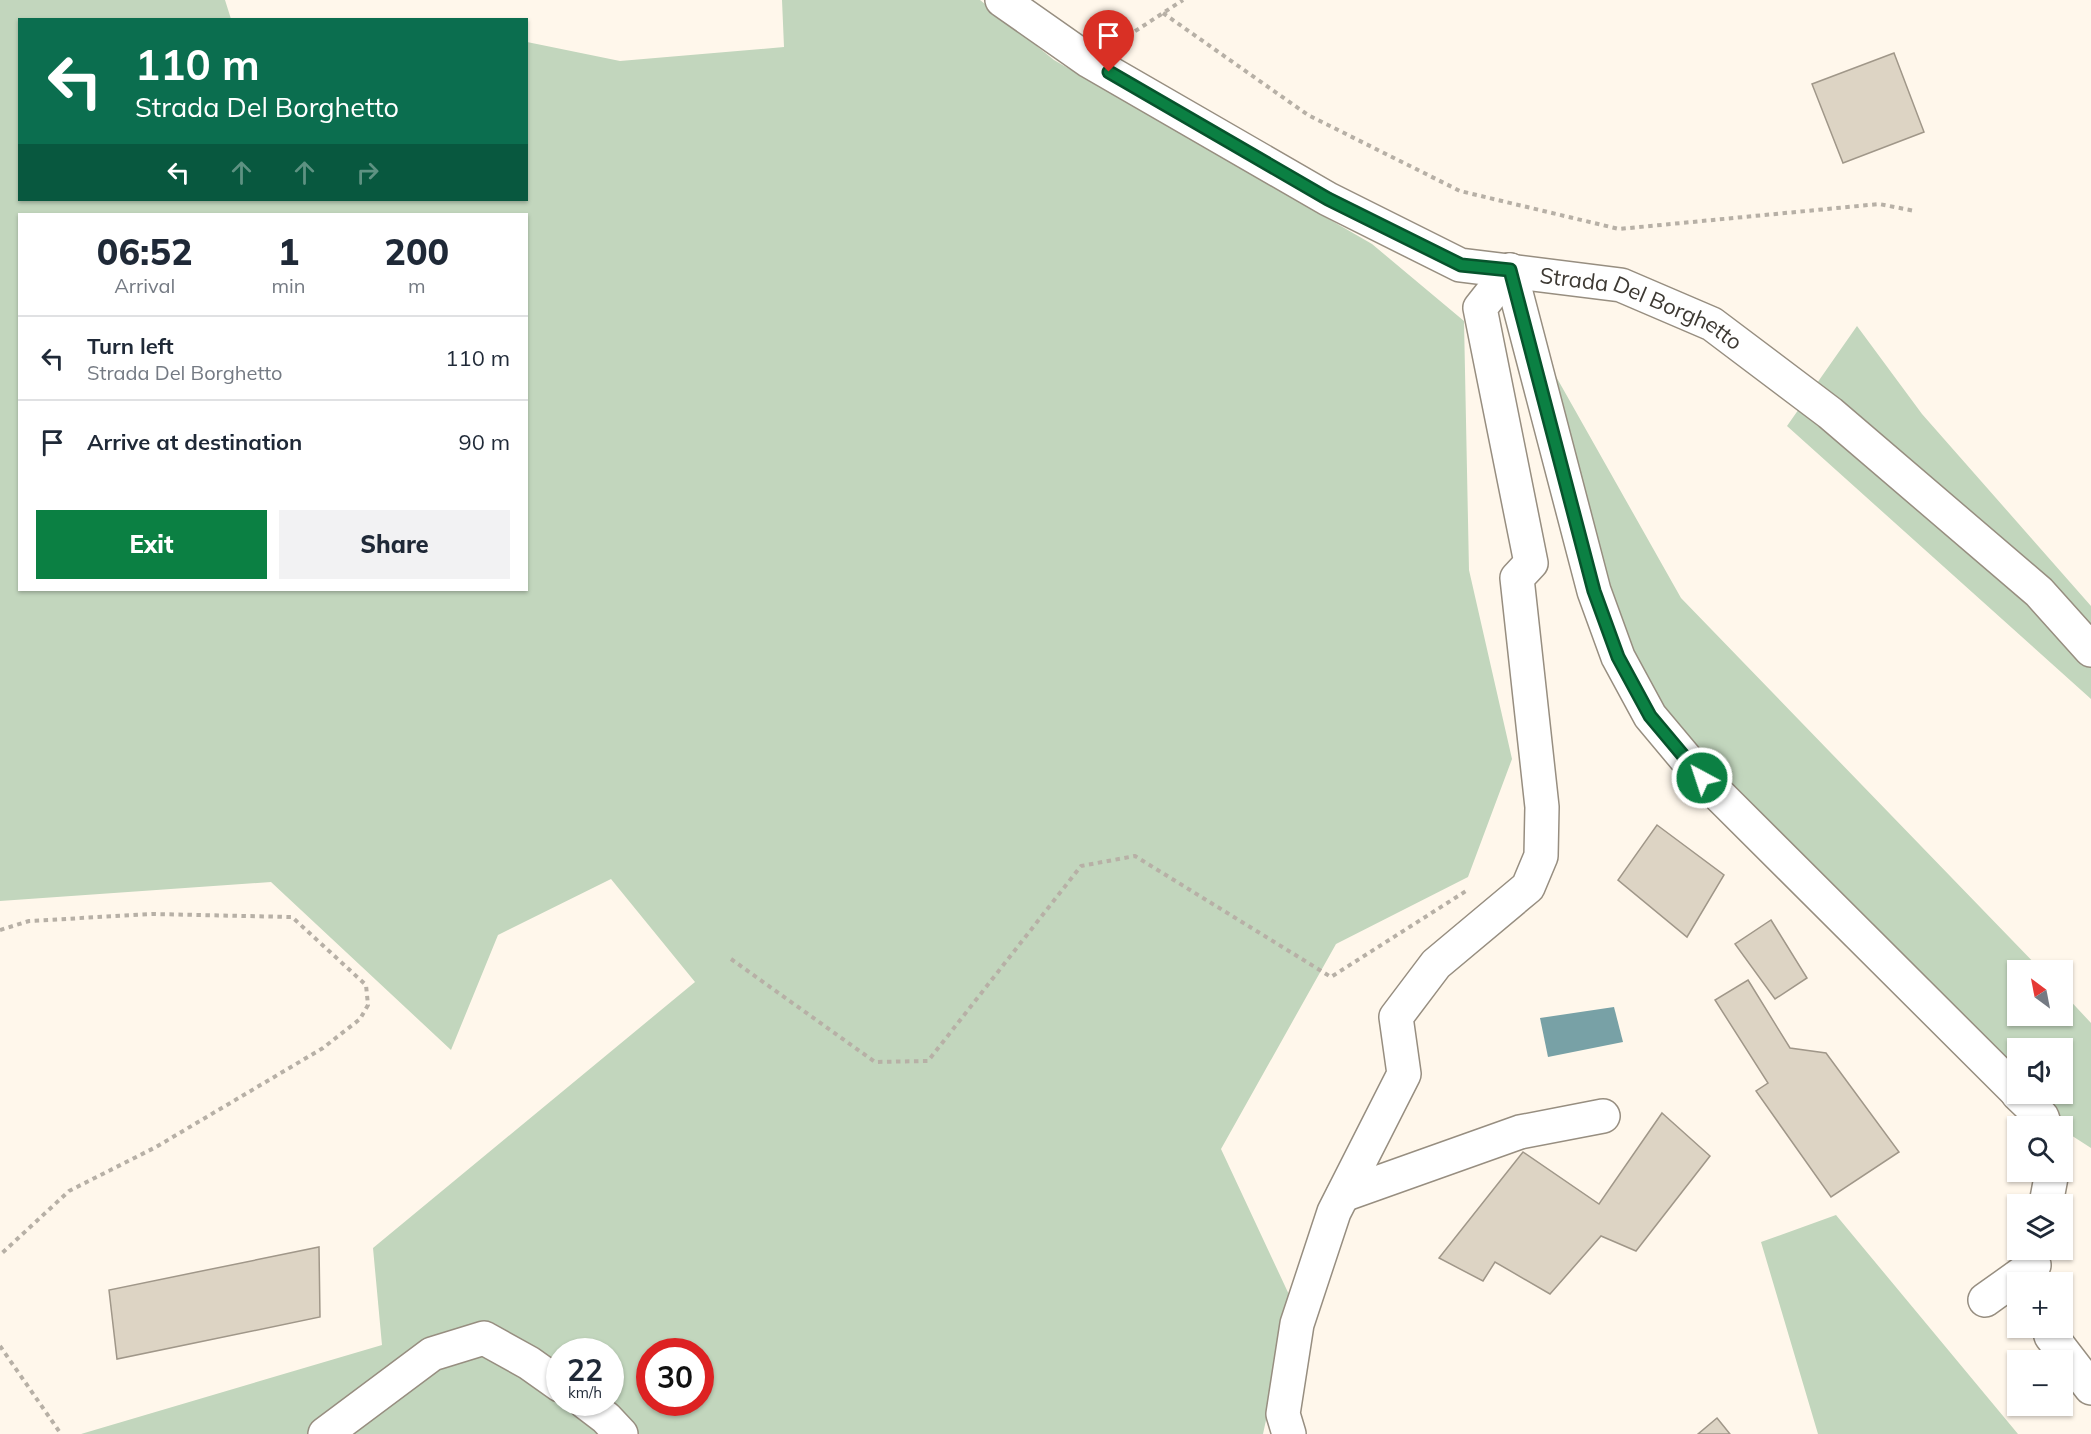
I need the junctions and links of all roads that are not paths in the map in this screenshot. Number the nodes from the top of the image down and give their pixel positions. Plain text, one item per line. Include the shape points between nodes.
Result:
1 (1002, 0) edge
2 (1510, 270) junction
3 (2091, 650) edge
4 (2007, 1082) edge
5 (2029, 1104) edge
6 (1603, 1116) dead end
7 (2041, 1116) edge
8 (1343, 1195) junction
9 (2037, 1266) edge
10 (1985, 1300) dead end
11 (2053, 1338) edge
12 (546, 1375) edge
13 (2091, 1388) edge
14 (603, 1416) edge
15 (325, 1434) edge
16 (621, 1434) edge
17 (1289, 1434) edge

1 - 2 street, Strada Del Borghetto via 1089,61 1328,199 1461,265
2 - 3 street, Strada Del Borghetto via 1621,285 1712,324 1830,413 2021,576
2 - 4 street via 1594,591 1618,657 1650,716 1702,778
2 - 8 street via 1480,308 1531,563 1517,578 1542,807 1541,856 1528,887 1436,964 1396,1017 1404,1074
5 - 7 street
6 - 8 street via 1520,1132
8 - 17 street via 1297,1324 1283,1414
9 - 10 street
11 - 13 street
12 - 15 street via 483,1338 432,1354
14 - 16 street

